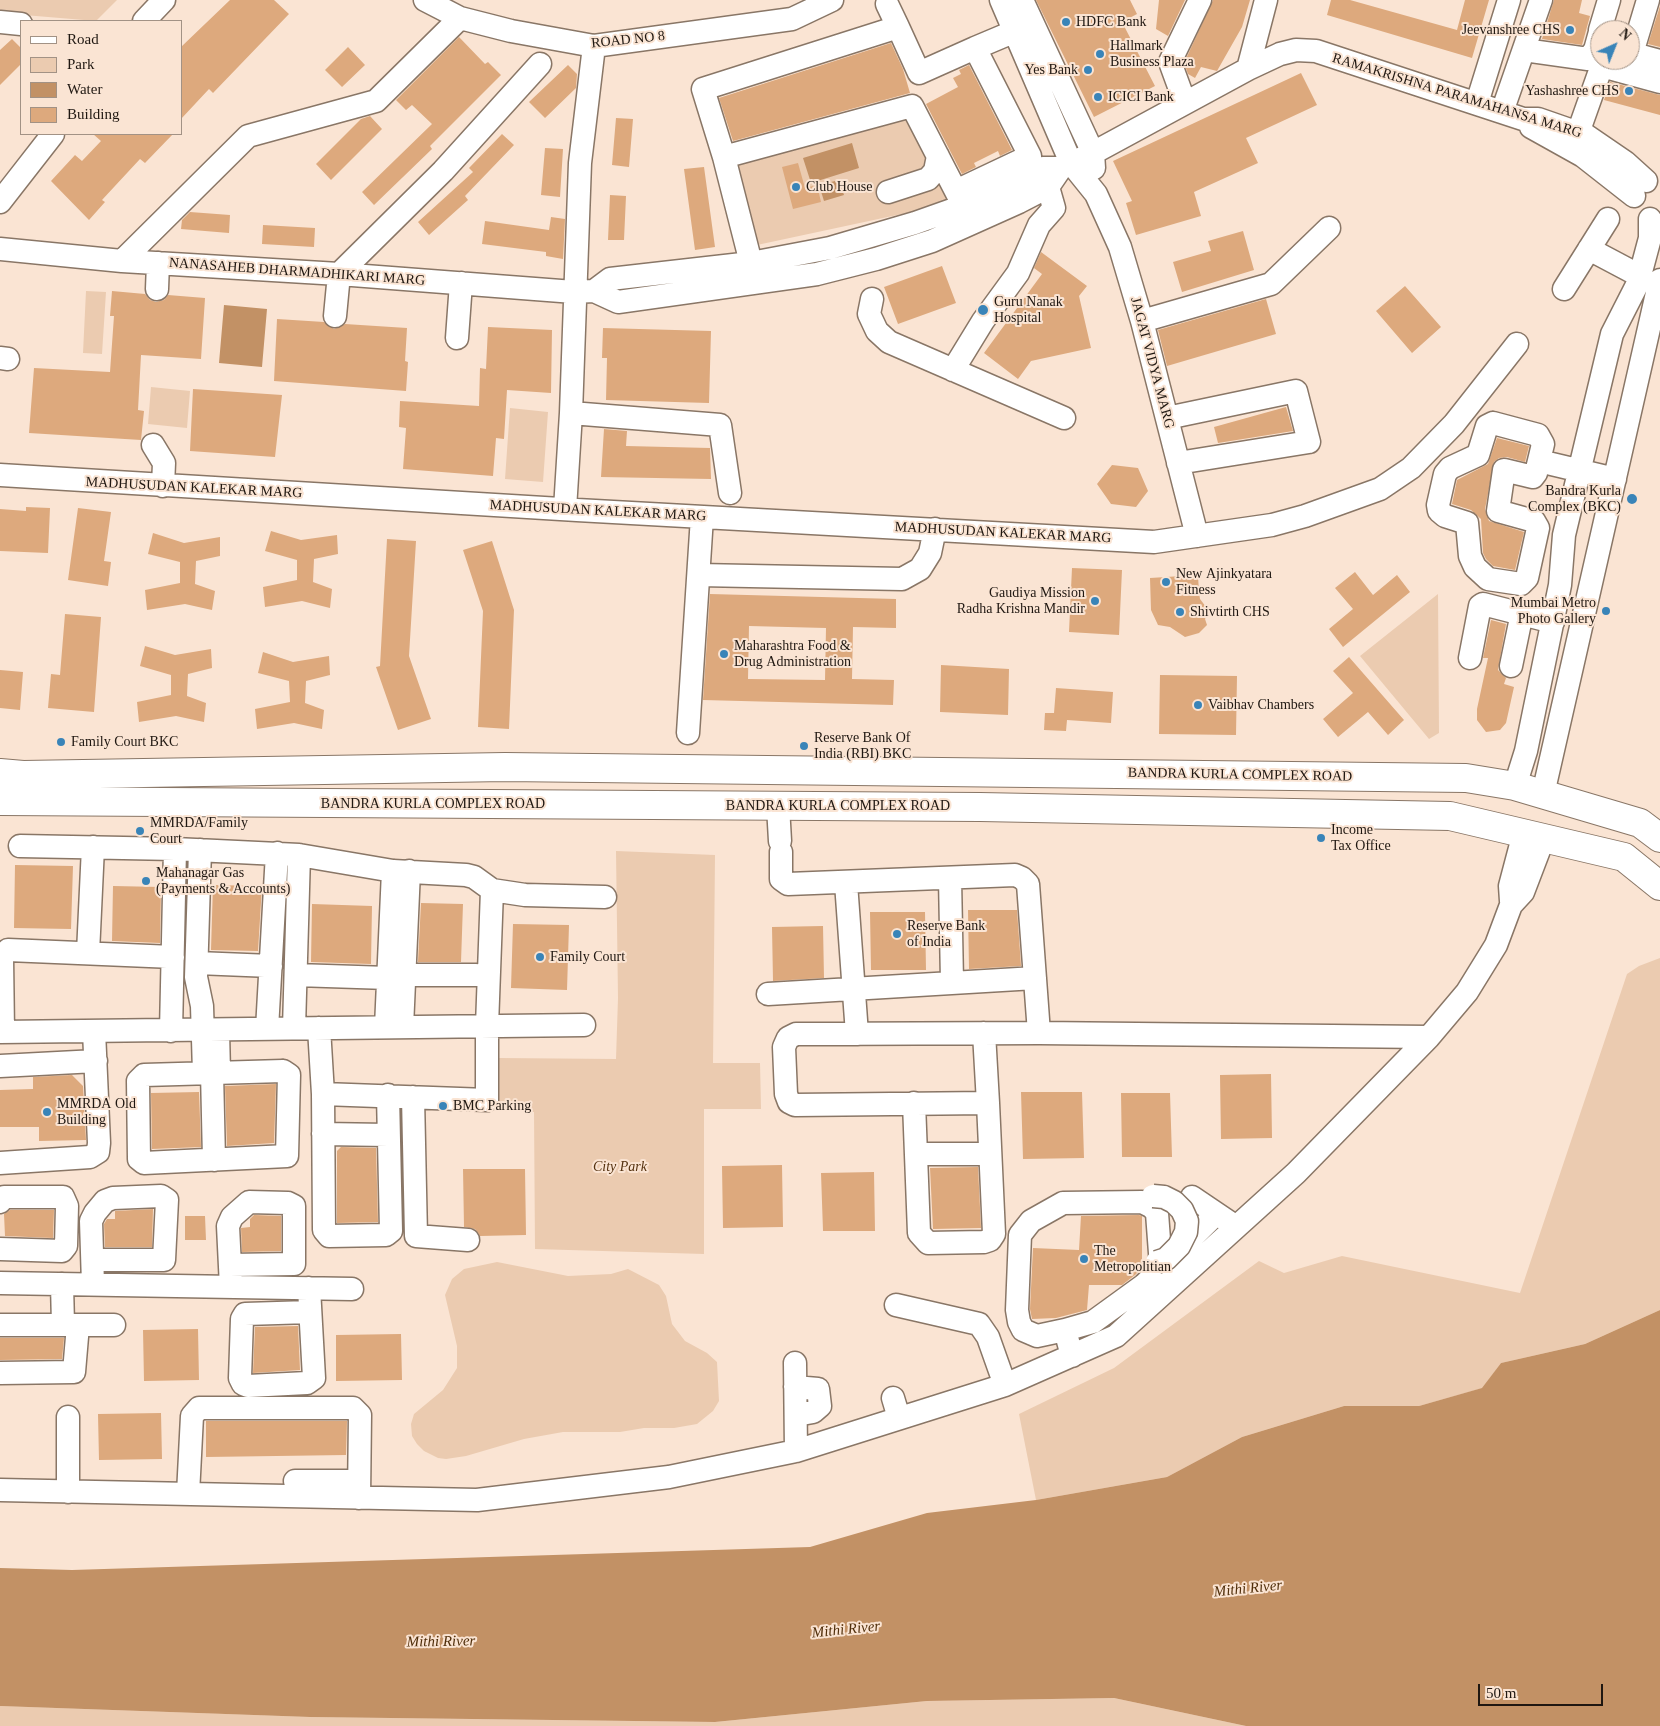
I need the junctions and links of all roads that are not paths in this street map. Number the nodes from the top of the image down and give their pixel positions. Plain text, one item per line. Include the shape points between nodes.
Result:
1 (164, 0) edge
2 (426, 0) edge
3 (832, 0) edge
4 (1001, 0) edge
5 (1022, 0) edge
6 (1200, 0) edge
7 (1266, 0) edge
8 (1509, 0) edge
9 (1541, 0) edge
10 (1609, 0) edge
11 (1648, 0) edge
12 (887, 4) dead end
13 (460, 18) junction
14 (145, 20) edge
15 (1603, 20) edge
16 (0, 22) edge
17 (20, 24) edge
18 (898, 27) junction
19 (1013, 32) junction
20 (594, 46) junction
21 (975, 48) junction
22 (1524, 50) junction
23 (1590, 56) edge
24 (1660, 61) edge
25 (540, 64) dead end
26 (1248, 69) junction
27 (1660, 82) edge
28 (1185, 103) junction
29 (1477, 103) junction
30 (1502, 112) junction
31 (52, 135) edge
32 (1585, 143) junction
33 (1093, 153) junction
34 (727, 156) junction
35 (938, 156) junction
36 (1066, 165) junction
37 (1652, 183) edge
38 (1048, 187) junction
39 (888, 192) dead end
40 (1096, 194) junction
41 (741, 195) dead end
42 (959, 199) junction
43 (0, 202) edge
44 (1608, 219) dead end
45 (1655, 219) edge
46 (934, 228) junction
47 (1329, 228) dead end
48 (0, 249) edge
49 (1589, 249) junction
50 (122, 261) junction
51 (158, 263) junction
52 (751, 263) junction
53 (691, 270) junction
54 (339, 274) junction
55 (1651, 274) edge
56 (461, 283) junction
57 (1564, 289) dead end
58 (157, 290) dead end
59 (584, 291) junction
60 (697, 292) junction
61 (872, 299) dead end
62 (335, 316) dead end
63 (1142, 321) junction
64 (457, 338) dead end
65 (1517, 344) dead end
66 (953, 370) junction
67 (571, 413) junction
68 (1064, 418) dead end
69 (1167, 418) junction
70 (153, 445) dead end
71 (1470, 461) junction
72 (1539, 461) junction
73 (1178, 463) junction
74 (1504, 470) junction
75 (1579, 470) junction
76 (0, 475) edge
77 (1615, 478) junction
78 (163, 486) junction
79 (730, 493) dead end
80 (565, 510) junction
81 (702, 517) junction
82 (935, 529) junction
83 (1197, 536) junction
84 (698, 575) junction
85 (1522, 613) junction
86 (1552, 622) junction
87 (1470, 658) dead end
88 (1543, 667) junction
89 (688, 733) dead end
90 (0, 773) edge
91 (1515, 786) junction
92 (1543, 794) junction
93 (1, 802) edge
94 (778, 806) junction
95 (1534, 835) junction
96 (1660, 838) edge
97 (20, 846) dead end
98 (93, 847) junction
99 (175, 849) junction
100 (200, 850) junction
101 (277, 853) junction
102 (299, 854) junction
103 (401, 871) junction
104 (950, 878) junction
105 (846, 882) junction
106 (486, 886) junction
107 (1660, 886) edge
108 (604, 897) dead end
109 (88, 953) junction
110 (173, 957) junction
111 (197, 963) junction
112 (271, 966) junction
113 (301, 972) junction
114 (385, 973) junction
115 (476, 975) junction
116 (1035, 978) junction
117 (952, 982) junction
118 (854, 988) junction
119 (768, 994) dead end
120 (584, 1025) dead end
121 (481, 1026) junction
122 (394, 1027) junction
123 (294, 1028) junction
124 (320, 1028) junction
125 (267, 1029) junction
126 (94, 1031) junction
127 (171, 1031) junction
128 (210, 1031) junction
129 (9, 1032) edge
130 (984, 1033) junction
131 (1039, 1033) junction
132 (857, 1034) junction
133 (1428, 1036) junction
134 (96, 1061) junction
135 (23, 1065) junction
136 (0, 1066) edge
137 (211, 1073) junction
138 (323, 1094) junction
139 (388, 1095) junction
140 (413, 1096) junction
141 (988, 1103) junction
142 (914, 1104) junction
143 (323, 1134) junction
144 (388, 1135) junction
145 (916, 1154) junction
146 (990, 1154) junction
147 (214, 1160) junction
148 (0, 1163) edge
149 (1192, 1198) dead end
150 (0, 1202) edge
151 (1216, 1214) junction
152 (1236, 1227) junction
153 (468, 1240) dead end
154 (0, 1245) edge
155 (0, 1249) edge
156 (93, 1260) dead end
157 (1159, 1265) junction
158 (0, 1282) edge
159 (62, 1284) junction
160 (93, 1284) junction
161 (309, 1288) junction
162 (352, 1289) dead end
163 (1163, 1293) junction
164 (896, 1305) dead end
165 (310, 1312) dead end
166 (0, 1325) edge
167 (70, 1325) junction
168 (114, 1325) dead end
169 (1066, 1330) junction
170 (1072, 1356) junction
171 (795, 1363) dead end
172 (0, 1374) edge
173 (1005, 1384) junction
174 (68, 1417) dead end
175 (796, 1451) junction
176 (188, 1487) junction
177 (359, 1489) junction
178 (0, 1490) edge
179 (68, 1492) junction

1 - 14 street
2 - 13 street, ROAD NO 8
3 - 20 street, ROAD NO 8 via 792,19
4 - 19 street
5 - 33 street
6 - 28 street via 1170,62
7 - 26 street
8 - 29 street
9 - 22 street
10 - 15 street
11 - 24 street via 1634,50 1637,55
12 - 18 street
13 - 20 street, ROAD NO 8
13 - 50 street via 376,101 248,136
16 - 17 street
18 - 21 street via 919,73
18 - 34 street via 701,81
19 - 21 street
19 - 36 street
20 - 59 street via 580,163
21 - 42 street via 1030,156
22 - 23 street
22 - 30 street
25 - 54 street via 443,171
26 - 28 street, RAMAKRISHNA PARAMAHANSA MARG
26 - 29 street, RAMAKRISHNA PARAMAHANSA MARG via 1280,54 1296,50 1316,51
27 - 32 street via 1601,68
28 - 33 street, RAMAKRISHNA PARAMAHANSA MARG
29 - 30 street, RAMAKRISHNA PARAMAHANSA MARG
30 - 32 street, RAMAKRISHNA PARAMAHANSA MARG via 1523,119 1538,119
31 - 43 street
32 - 37 street, RAMAKRISHNA PARAMAHANSA MARG via 1625,162
33 - 36 street, RAMAKRISHNA PARAMAHANSA MARG
33 - 40 street
34 - 35 street via 912,106
34 - 41 street
34 - 52 street
35 - 39 street via 935,170 928,179
35 - 42 street
36 - 38 street
36 - 40 street
36 - 42 street, NANASAHEB DHARMADHIKARI MARG via 1043,168
37 - 45 street, RAMAKRISHNA PARAMAHANSA MARG via 1637,209 1641,215
38 - 46 street, NANASAHEB DHARMADHIKARI MARG
38 - 66 street via 1054,208 1039,225 1018,273
40 - 63 street, JAGAT VIDYA MARG via 1120,247
42 - 46 street, NANASAHEB DHARMADHIKARI MARG
44 - 49 street
45 - 55 street via 1650,238
46 - 52 street, NANASAHEB DHARMADHIKARI MARG
46 - 60 street, NANASAHEB DHARMADHIKARI MARG via 876,259 817,274
47 - 63 street via 1271,284
48 - 50 street, NANASAHEB DHARMADHIKARI MARG
49 - 55 street
49 - 57 street
50 - 51 street, NANASAHEB DHARMADHIKARI MARG
51 - 54 street, NANASAHEB DHARMADHIKARI MARG
51 - 58 street
52 - 53 street, NANASAHEB DHARMADHIKARI MARG
53 - 59 street, NANASAHEB DHARMADHIKARI MARG via 610,280
53 - 60 street
54 - 56 street, NANASAHEB DHARMADHIKARI MARG
54 - 62 street
55 - 75 street via 1618,319 1612,334
55 - 77 street
56 - 59 street, NANASAHEB DHARMADHIKARI MARG
56 - 64 street
59 - 60 street, NANASAHEB DHARMADHIKARI MARG via 618,302
59 - 67 street
61 - 66 street via 869,314 877,331 889,342
63 - 69 street, JAGAT VIDYA MARG
65 - 83 street, MADHUSUDAN KALEKAR MARG via 1454,424 1411,468 1380,489 1272,525
66 - 68 street
67 - 79 street via 720,425
67 - 80 street
69 - 73 street, JAGAT VIDYA MARG
69 - 73 street via 1296,391 1309,442
70 - 78 street via 164,462
71 - 72 street via 1478,455 1487,426 1493,422 1538,435 1543,444
71 - 74 street
71 - 74 street via 1450,468 1445,474 1439,511 1468,523 1471,561 1488,579 1520,584 1527,578 1538,528 1534,521 1498,511
72 - 74 street via 1533,477
72 - 75 street
73 - 83 street, JAGAT VIDYA MARG
75 - 77 street
75 - 86 street via 1564,535 1560,585
76 - 78 street, MADHUSUDAN KALEKAR MARG
77 - 92 street
78 - 80 street, MADHUSUDAN KALEKAR MARG
80 - 81 street, MADHUSUDAN KALEKAR MARG
81 - 82 street, MADHUSUDAN KALEKAR MARG
81 - 84 street
82 - 83 street, MADHUSUDAN KALEKAR MARG via 1154,542
82 - 84 street via 930,553 920,569 902,579
84 - 89 street
85 - 86 street
85 - 87 street via 1480,606
85 - 88 street via 1512,663
86 - 88 street
88 - 91 street via 1526,751
90 - 91 main road, BANDRA KURLA COMPLEX ROAD via 505,767 1422,777 1466,778
91 - 92 main road, BANDRA KURLA COMPLEX ROAD
92 - 96 main road, BANDRA KURLA COMPLEX ROAD via 1640,823
93 - 94 main road, BANDRA KURLA COMPLEX ROAD
94 - 95 main road, BANDRA KURLA COMPLEX ROAD via 1450,816
94 - 105 street via 782,879 788,884
95 - 107 main road, BANDRA KURLA COMPLEX ROAD via 1624,857
95 - 133 street via 1523,892 1511,905 1496,945 1467,992
97 - 98 street
98 - 99 street
98 - 109 street
99 - 100 street
99 - 110 street
100 - 101 street
100 - 111 street
101 - 102 street
101 - 112 street
102 - 103 street
102 - 113 street
103 - 106 street via 466,875
103 - 114 street
104 - 105 street
104 - 116 street via 1015,875 1028,884
104 - 117 street
105 - 118 street
106 - 108 street via 525,895
106 - 115 street
106 - 121 street
109 - 110 street
109 - 129 street via 4,952
110 - 127 street
111 - 112 street
111 - 128 street via 196,977
112 - 125 street
113 - 114 street
113 - 123 street
114 - 115 street
114 - 122 street
115 - 121 street
116 - 117 street
116 - 131 street
117 - 118 street
118 - 119 street
118 - 132 street
120 - 121 street
121 - 122 street
121 - 140 street via 487,1100
122 - 124 street
123 - 124 street
123 - 125 street
124 - 138 street
125 - 128 street
126 - 127 street
126 - 129 street
126 - 134 street
127 - 128 street
128 - 137 street
129 - 135 street
130 - 131 street
130 - 132 street
130 - 141 street
131 - 133 street
132 - 142 street via 796,1034 788,1038 784,1046 789,1102 796,1105
133 - 152 street via 1296,1173
134 - 135 street
134 - 148 street via 98,1152 90,1158
135 - 136 street
137 - 147 street
137 - 147 street via 141,1077 138,1081 138,1154 144,1162
137 - 147 street via 287,1072 289,1075 288,1153 282,1158
138 - 139 street
138 - 143 street
139 - 140 street
139 - 144 street
140 - 153 street via 416,1236
141 - 142 street
141 - 146 street
142 - 145 street
143 - 144 street
143 - 144 street via 324,1230 329,1236 386,1235 391,1231
145 - 146 street
145 - 146 street via 919,1233 928,1243 990,1240 994,1234
149 - 151 street
150 - 155 street via 4,1197 63,1197 68,1206 66,1246 62,1251
151 - 152 street
151 - 157 street via 1189,1243
152 - 163 street
154 - 155 street
155 - 158 street
156 - 160 street
157 - 163 street
157 - 169 street via 1144,1285 1096,1321
157 - 169 street, bridge via 1180,1246 1187,1220 1182,1210 1164,1197 1063,1203 1031,1220 1019,1244 1019,1322 1023,1330 1037,1336
158 - 159 street
159 - 160 street
159 - 167 street
160 - 161 street via 230,1276
161 - 162 street
161 - 165 street
163 - 170 street via 1116,1336
164 - 173 street via 979,1324 988,1337
166 - 167 street
167 - 168 street
167 - 172 street via 74,1372
169 - 170 street
170 - 173 street
171 - 175 street
173 - 175 street via 896,1408
174 - 179 street
175 - 177 street via 669,1477 477,1500
176 - 177 street
176 - 177 street via 192,1416 199,1408 353,1408 360,1415
176 - 179 street
178 - 179 street

